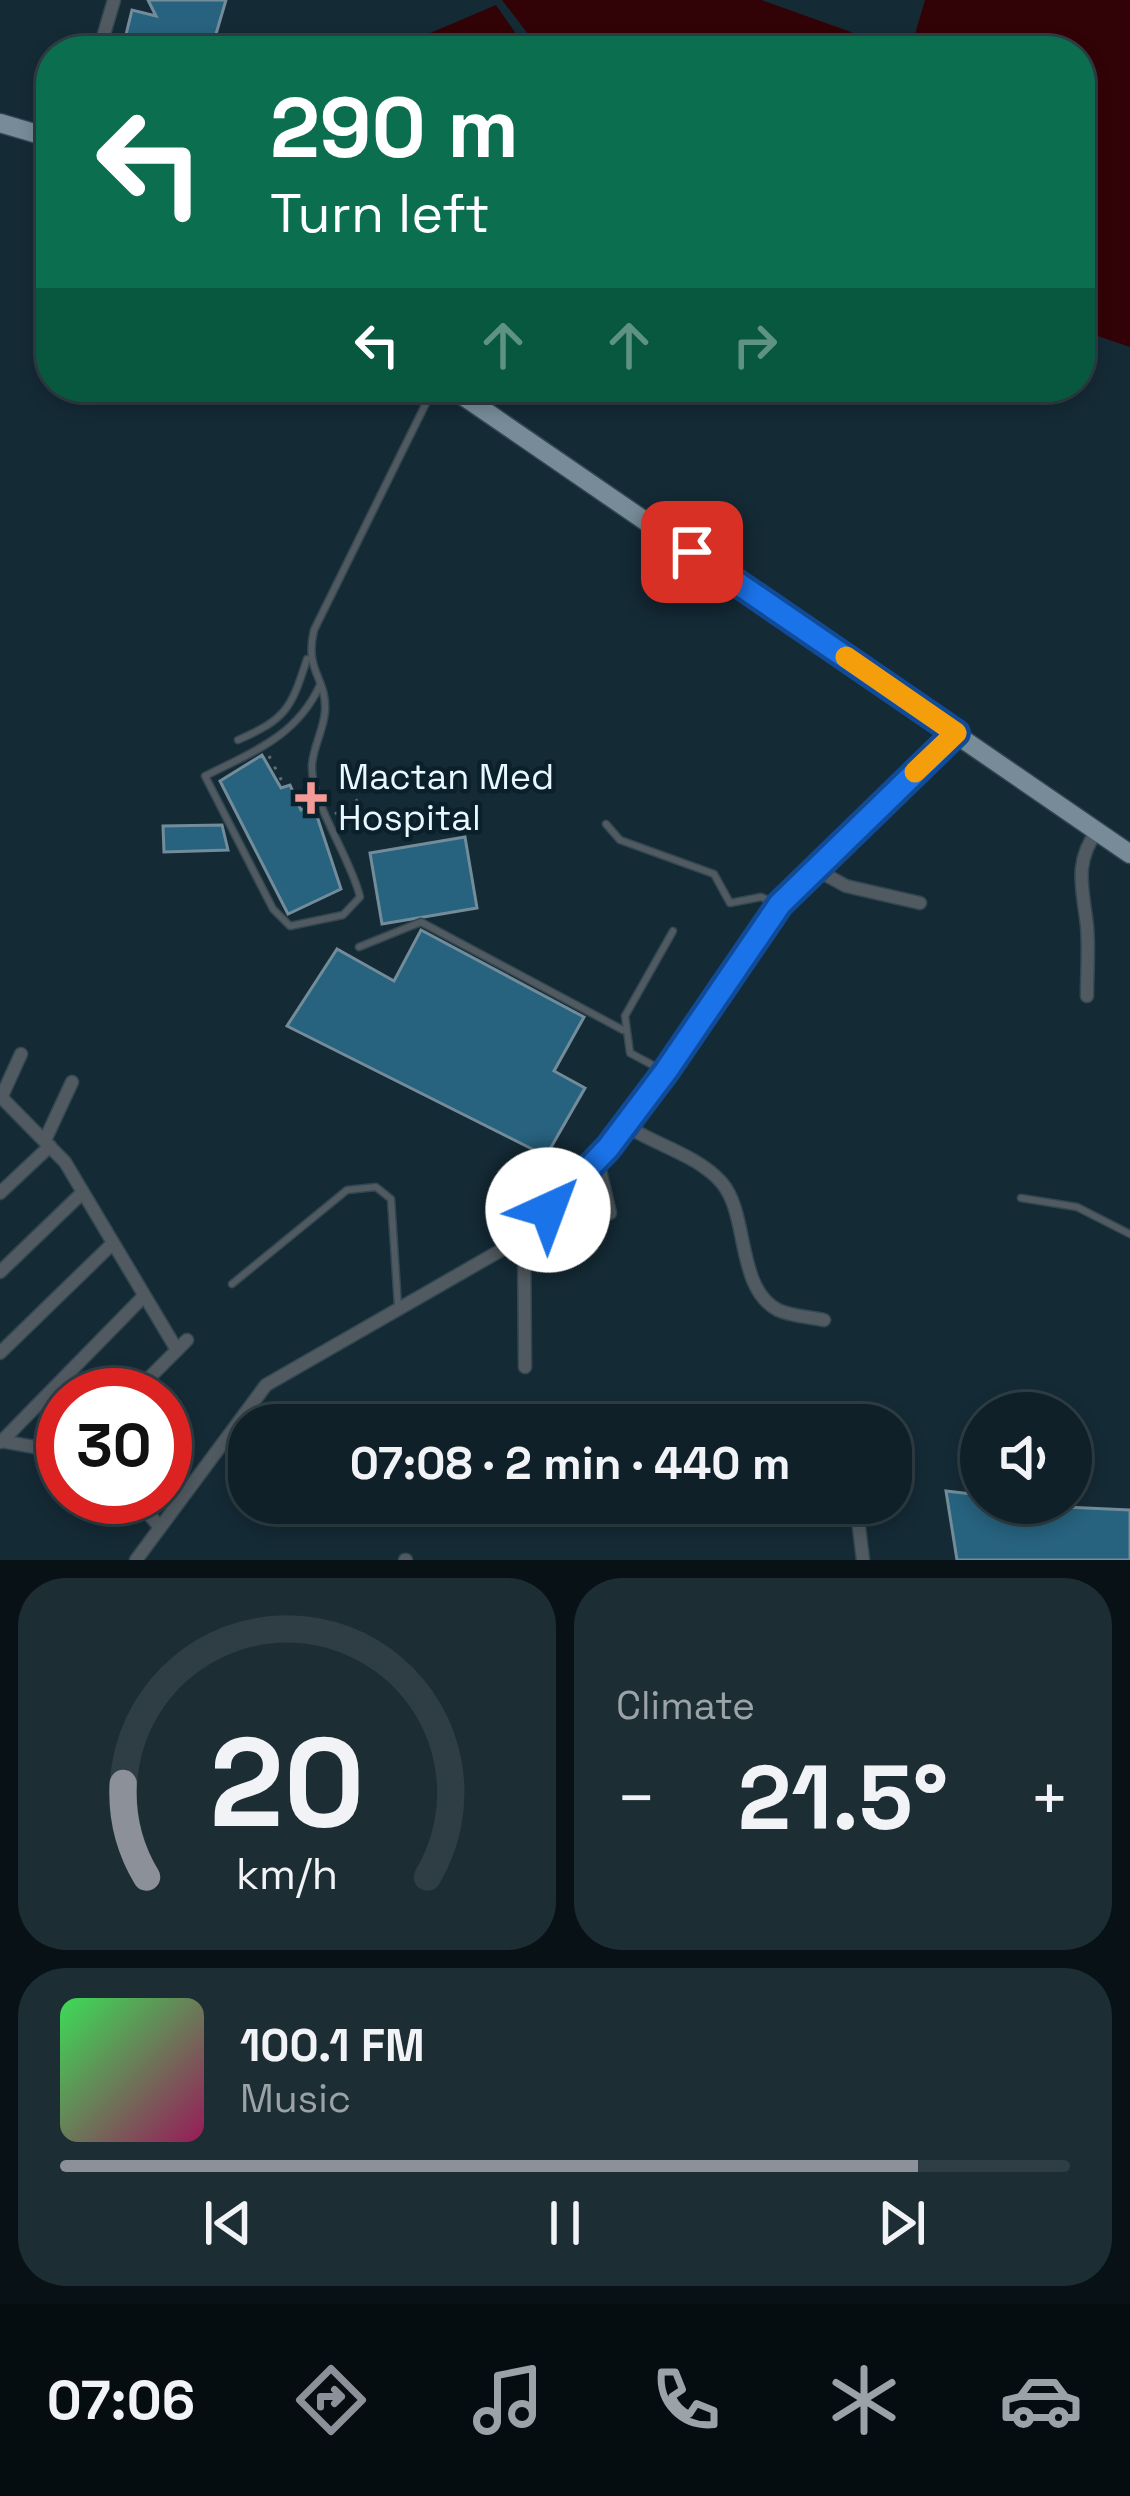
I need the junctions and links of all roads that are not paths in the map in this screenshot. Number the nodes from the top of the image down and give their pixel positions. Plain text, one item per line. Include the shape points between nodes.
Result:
1 (114, 0) edge
2 (103, 36) edge
3 (0, 123) edge
4 (36, 134) edge
5 (427, 402) edge
6 (479, 402) edge
7 (308, 656) junction
8 (320, 685) junction
9 (956, 733) junction
10 (238, 740) dead end
11 (606, 824) dead end
12 (1097, 831) junction
13 (1130, 854) edge
14 (815, 869) junction
15 (920, 903) dead end
16 (780, 904) junction
17 (673, 931) dead end
18 (359, 947) dead end
19 (1087, 996) dead end
20 (623, 1030) junction
21 (21, 1054) dead end
22 (666, 1071) junction
23 (72, 1082) dead end
24 (2, 1101) edge
25 (625, 1125) junction
26 (48, 1143) junction
27 (597, 1158) junction
28 (0, 1193) edge
29 (81, 1194) junction
30 (1021, 1198) dead end
31 (610, 1213) dead end
32 (1130, 1234) edge
33 (524, 1237) junction
34 (112, 1244) junction
35 (0, 1272) edge
36 (232, 1284) dead end
37 (144, 1296) junction
38 (398, 1306) junction
39 (824, 1320) dead end
40 (0, 1353) edge
41 (525, 1367) dead end
42 (159, 1368) edge
43 (0, 1442) edge
44 (36, 1448) edge
45 (859, 1524) edge
46 (159, 1526) joint
47 (136, 1560) edge
48 (863, 1560) edge

1 - 2 street
3 - 4 main road
5 - 7 lane
6 - 9 main road
7 - 8 lane
7 - 10 lane via 292,704 274,724
8 - 8 lane via 326,709 314,784 360,897 343,915 290,926 273,909 205,776 277,740
9 - 12 main road
9 - 14 street
11 - 16 lane via 620,840 714,874 730,903 761,897
12 - 13 main road
12 - 19 street via 1078,880
14 - 15 street via 846,886
14 - 16 street
16 - 22 street
17 - 20 lane
18 - 20 lane via 422,922
20 - 22 lane via 630,1053
21 - 24 street
22 - 25 street
23 - 26 street
24 - 26 street
25 - 27 street
25 - 39 street via 722,1183 761,1293 777,1310
26 - 28 street
26 - 29 street
27 - 31 street
27 - 33 street
29 - 34 street
29 - 35 street
30 - 32 lane via 1077,1207
33 - 38 street
33 - 41 street
34 - 37 street
34 - 40 street
36 - 38 lane via 347,1190 376,1187 391,1199
37 - 42 street via 182,1345
37 - 43 street
38 - 46 street via 266,1385
43 - 44 street
45 - 48 street
46 - 47 street

